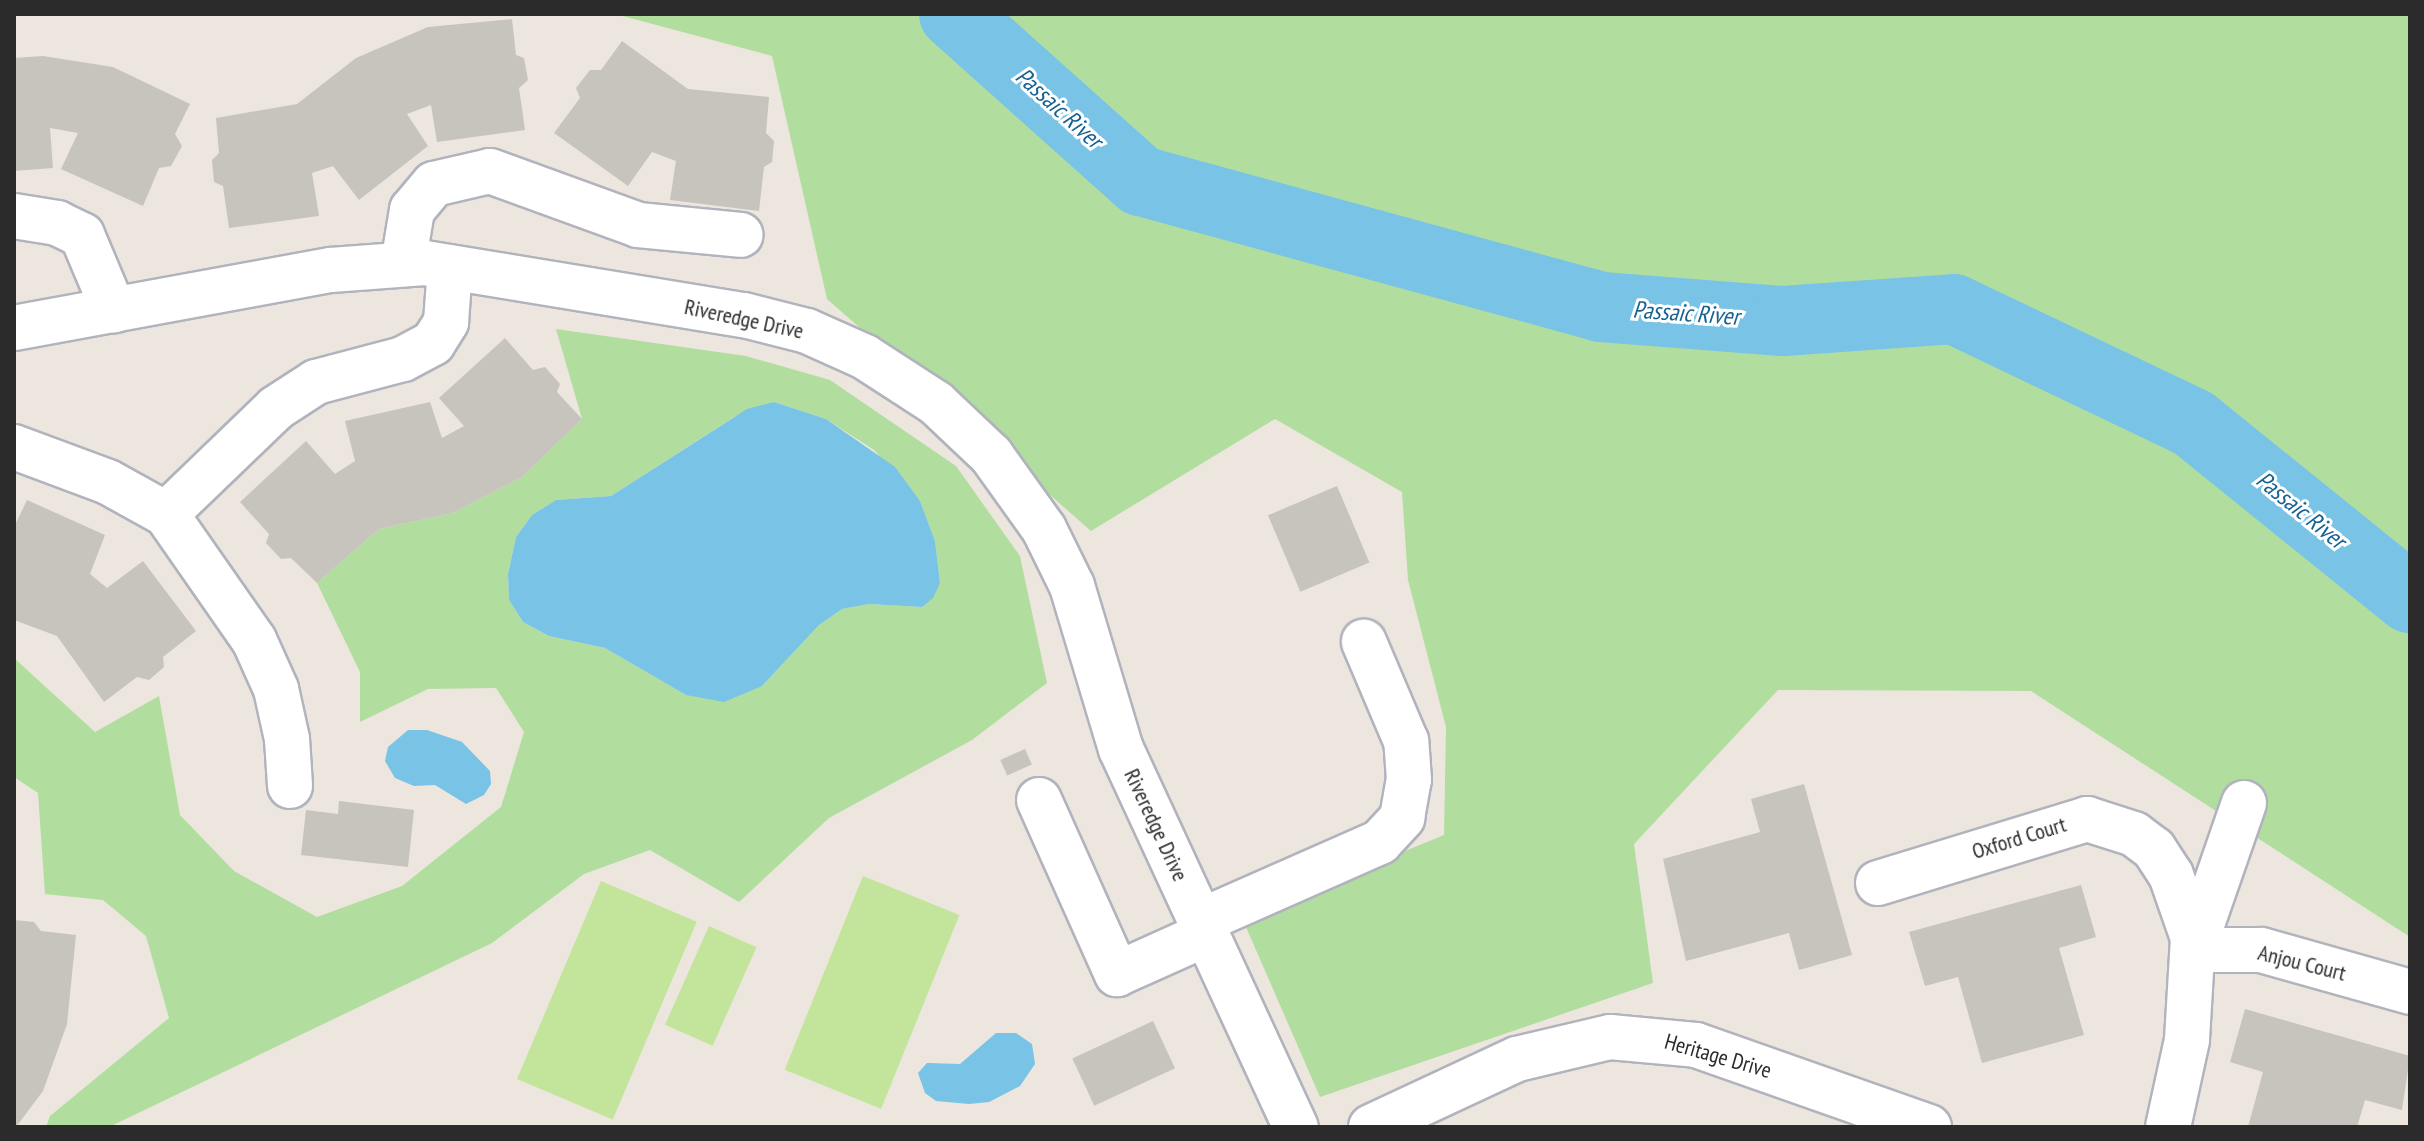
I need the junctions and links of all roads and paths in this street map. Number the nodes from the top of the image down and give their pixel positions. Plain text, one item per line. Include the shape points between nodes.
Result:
1 (14, 216) edge
2 (741, 235) dead end
3 (403, 264) junction
4 (450, 267) junction
5 (114, 311) junction
6 (14, 328) edge
7 (14, 447) edge
8 (166, 514) junction
9 (1364, 642) dead end
10 (290, 786) dead end
11 (1039, 800) dead end
12 (2244, 803) dead end
13 (1878, 883) dead end
14 (1204, 927) junction
15 (2193, 950) junction
16 (2410, 992) edge
17 (1909, 1124) edge
18 (1296, 1127) edge
19 (1371, 1127) edge
20 (2168, 1127) edge

1 - 5 street via 57,223 82,235
2 - 3 street via 638,225 490,171 434,184 412,210
3 - 4 street, Riveredge Drive
3 - 5 street, Riveredge Drive via 331,270
4 - 8 street via 446,322 433,343 403,359 316,382 276,408
4 - 14 street, Riveredge Drive via 744,315 807,331 865,357 936,403 991,455 1044,529 1072,586 1121,749
5 - 6 street, Riveredge Drive
7 - 8 street via 108,482
8 - 10 street via 254,640 276,689
9 - 14 street via 1406,741 1409,780 1402,818 1380,842
11 - 14 street via 1117,974
12 - 15 street
13 - 15 street, Oxford Court via 2061,823 2109,822 2154,849 2183,905
14 - 18 street, Riveredge Drive
15 - 16 street, Anjou Court via 2261,950
15 - 20 street, Oxford Court via 2187,1040
17 - 19 street, Heritage Drive via 1696,1045 1610,1037 1517,1059

